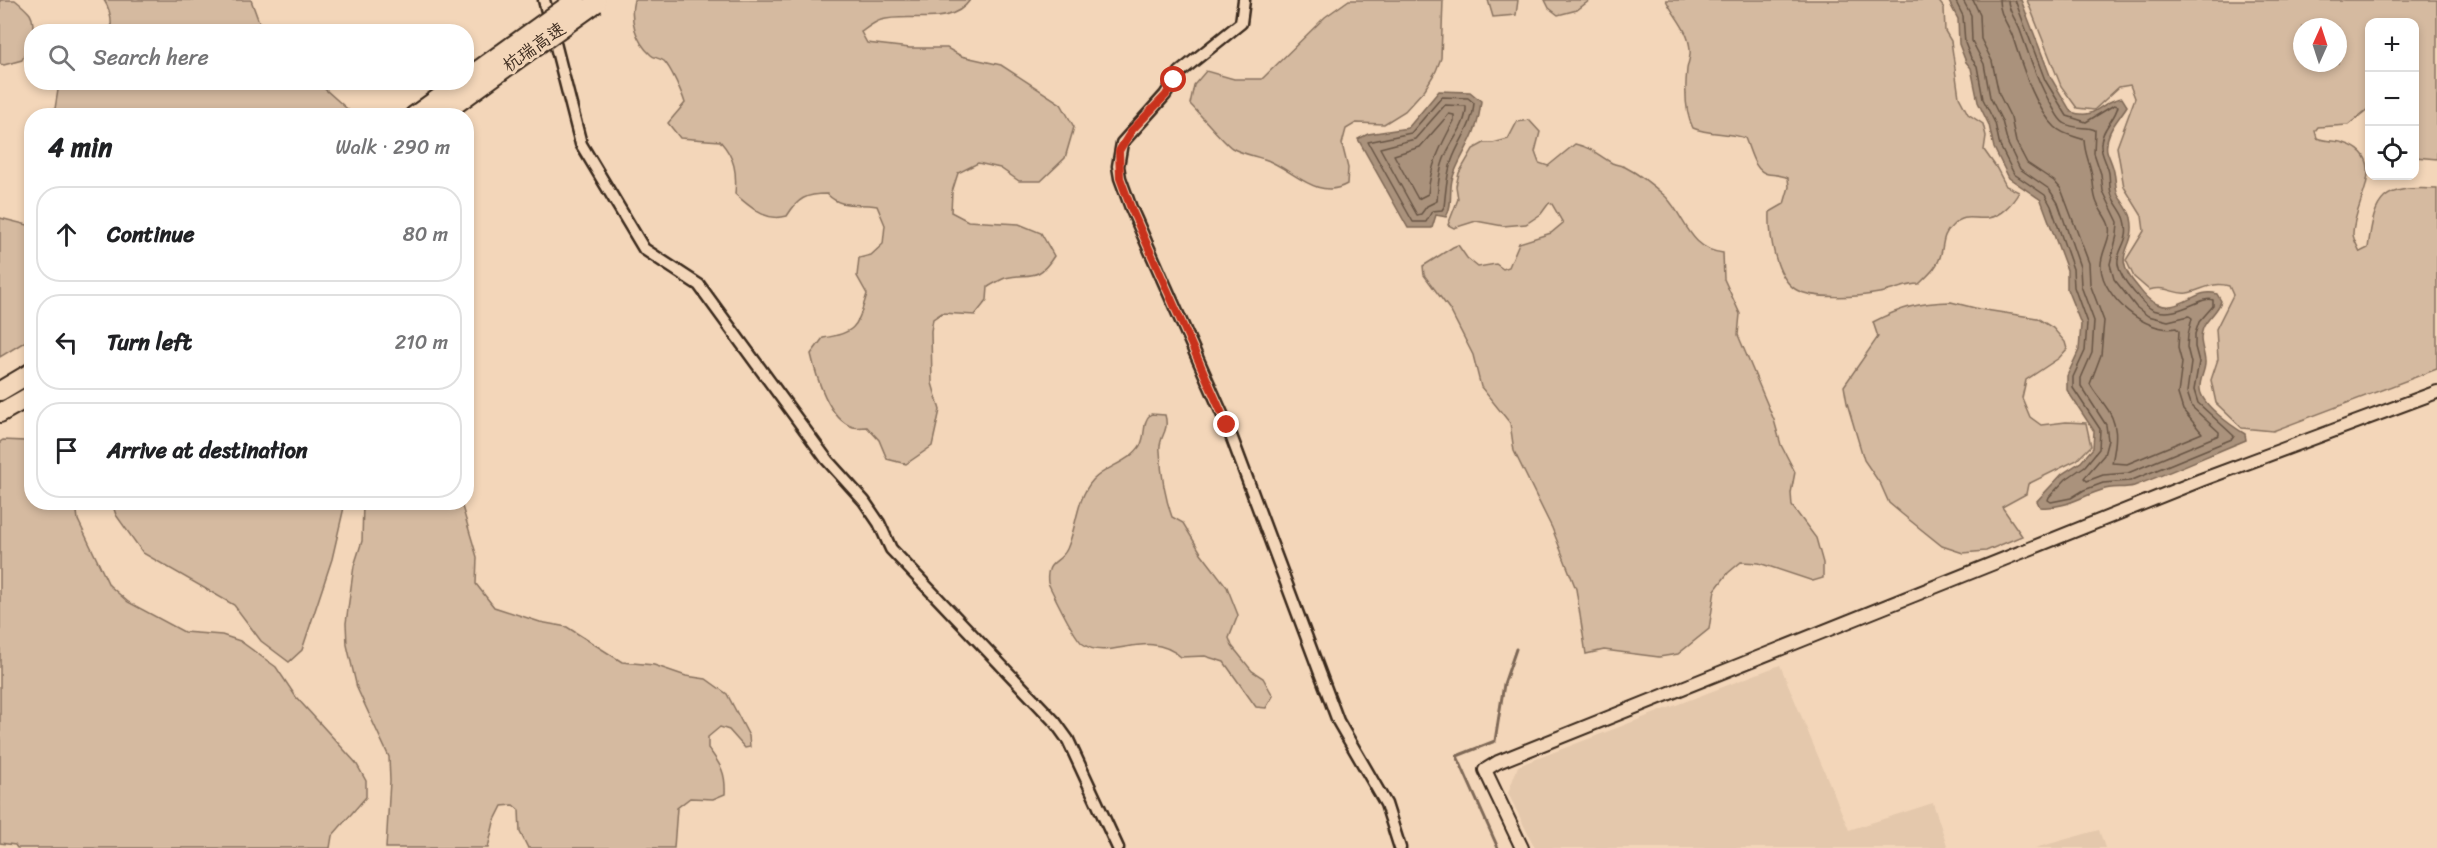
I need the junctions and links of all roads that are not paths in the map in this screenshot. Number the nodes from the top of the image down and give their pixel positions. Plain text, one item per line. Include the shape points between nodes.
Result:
1 (544, 0) edge
2 (576, 0) edge
3 (1244, 0) edge
4 (599, 2) edge
5 (518, 50) junction
6 (474, 75) edge
7 (474, 87) edge
8 (450, 90) edge
9 (470, 90) edge
10 (425, 108) edge
11 (449, 108) edge
12 (24, 377) edge
13 (0, 391) edge
14 (2437, 392) edge
15 (24, 400) edge
16 (0, 413) edge
17 (1118, 848) edge
18 (1400, 848) edge
19 (1522, 848) edge

1 - 17 street via 581,144 644,249 699,285 827,460 864,501 891,549 1055,722 1068,740
2 - 5 highway, 杭瑞高速, bridge
3 - 18 street via 1241,23 1180,72 1166,95 1122,143 1120,178 1227,425 1338,721 1386,804
4 - 5 highway, 杭瑞高速, bridge
5 - 6 highway, 杭瑞高速
5 - 7 highway, 杭瑞高速
8 - 10 highway
9 - 11 highway, 杭瑞高速
12 - 13 highway
14 - 19 street via 2201,480 1498,762 1485,770
15 - 16 highway

